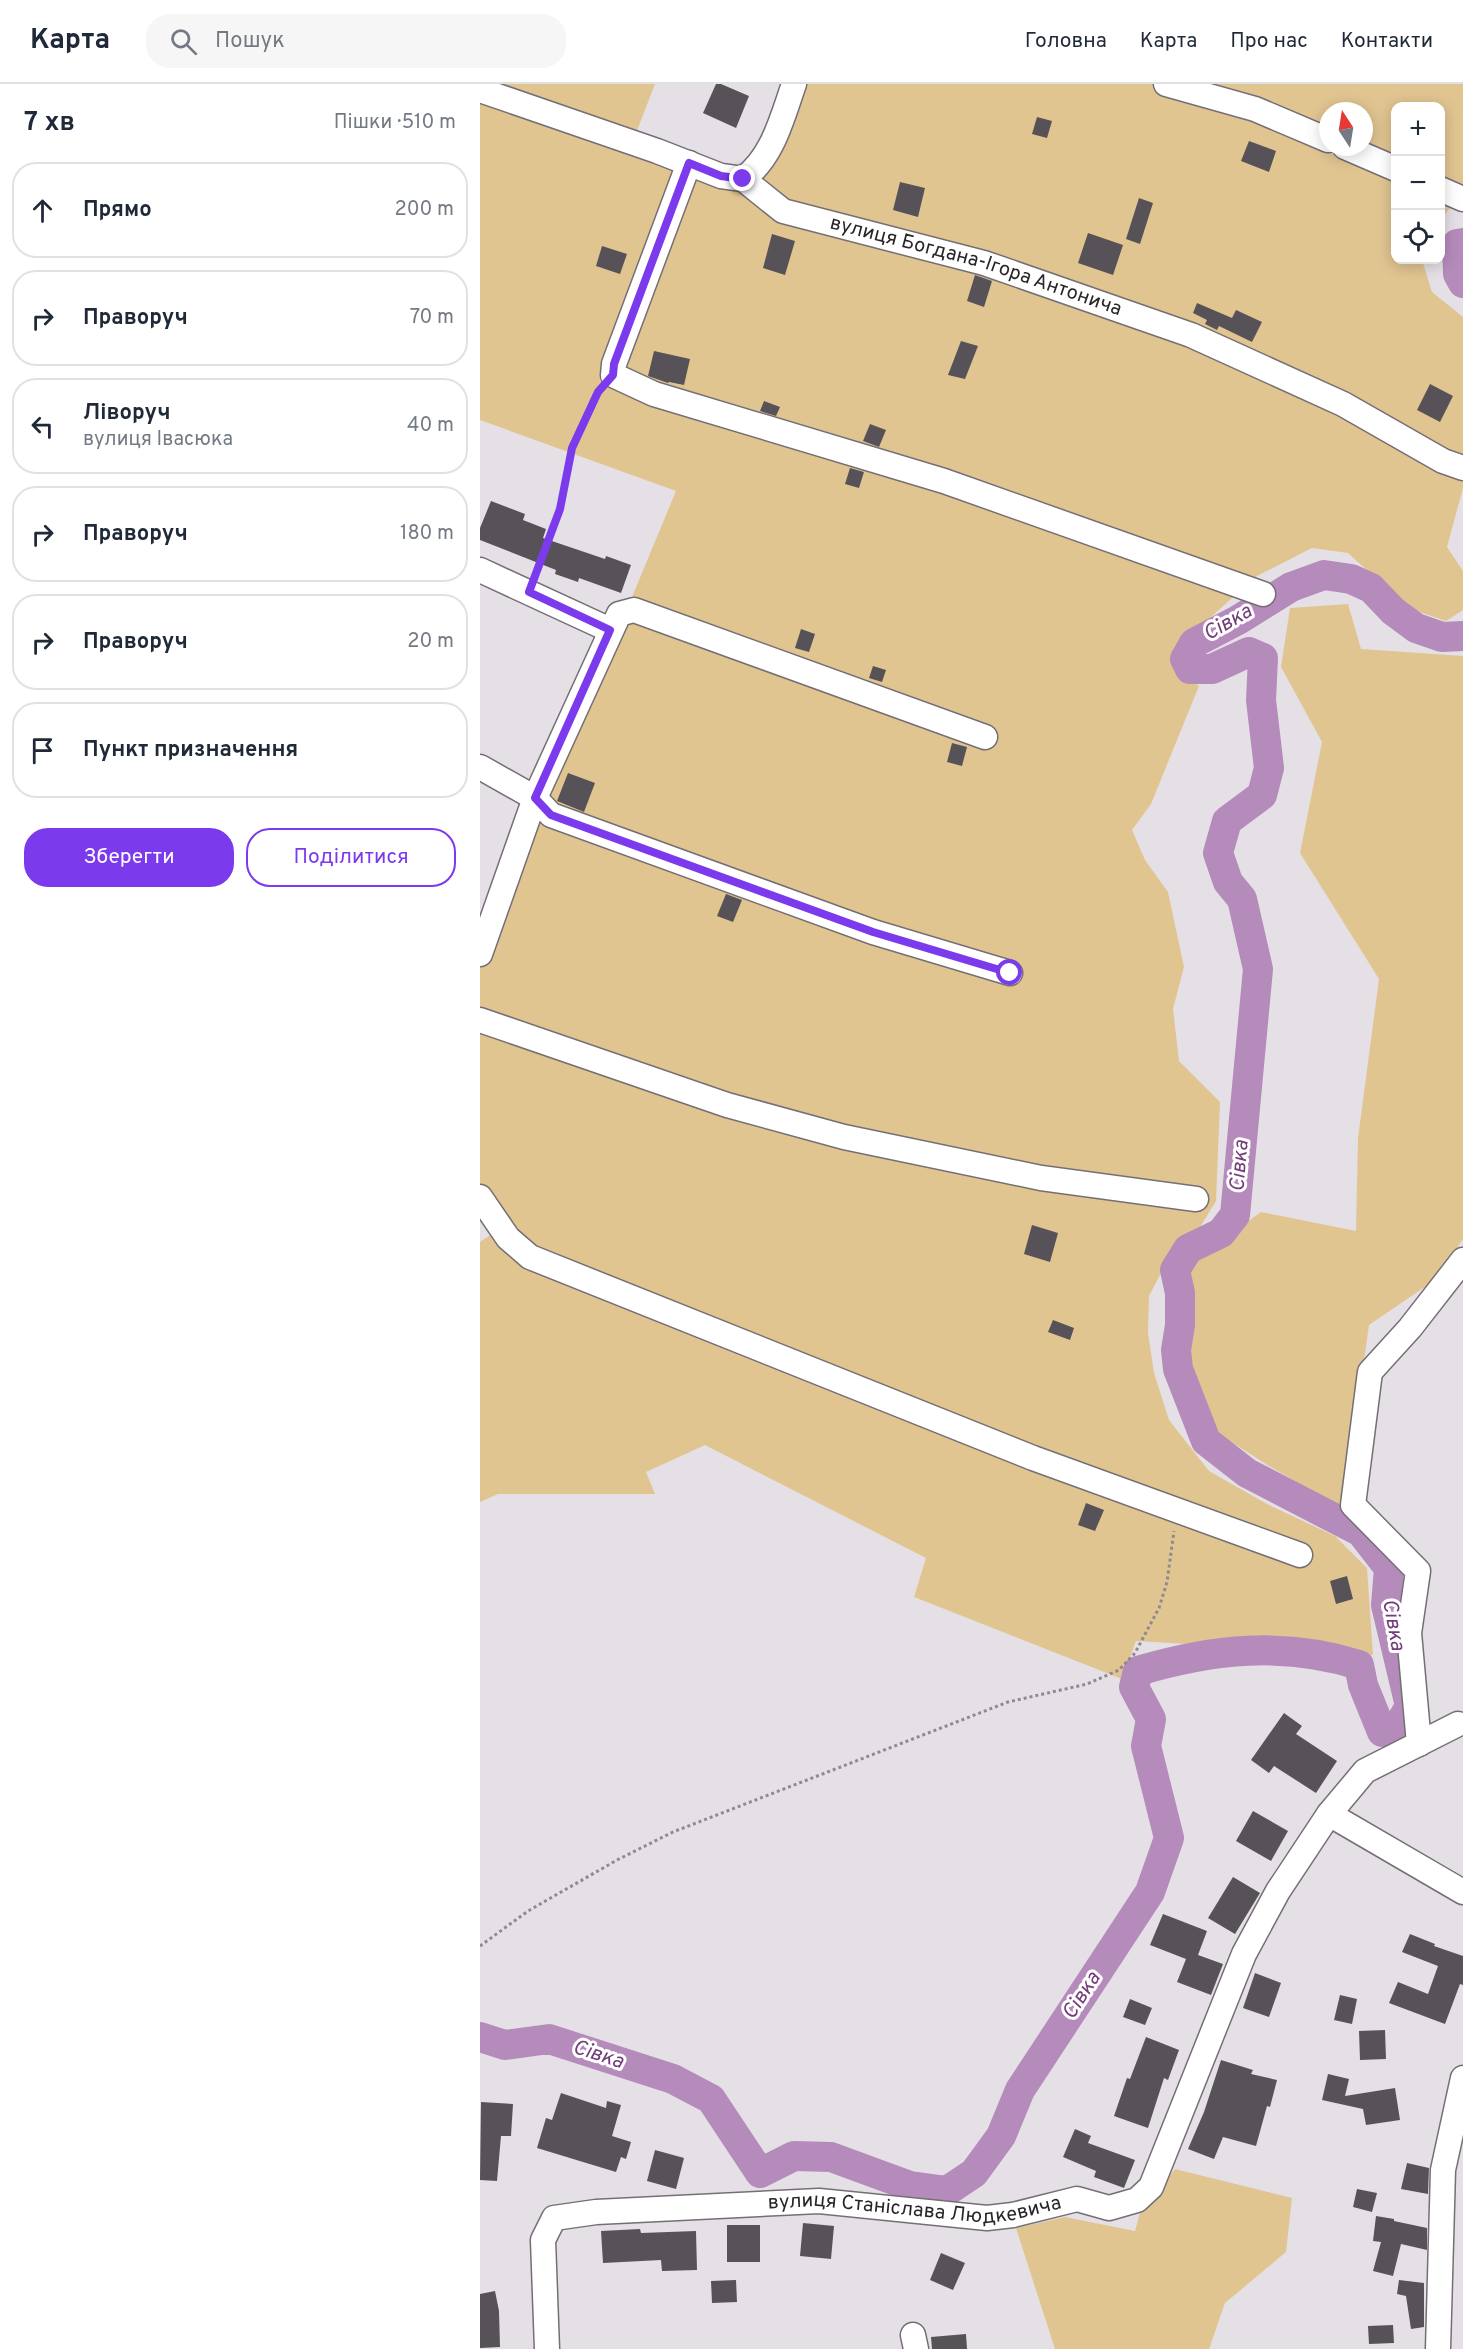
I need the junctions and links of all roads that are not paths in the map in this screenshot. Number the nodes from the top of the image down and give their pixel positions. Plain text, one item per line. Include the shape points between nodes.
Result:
1 (794, 84) edge
2 (1166, 84) edge
3 (480, 90) edge
4 (1319, 136) edge
5 (1365, 156) edge
6 (689, 163) junction
7 (1391, 167) edge
8 (743, 179) junction
9 (1445, 191) edge
10 (1463, 199) edge
11 (1463, 468) edge
12 (480, 570) edge
13 (1263, 594) dead end
14 (610, 630) junction
15 (985, 736) dead end
16 (480, 767) edge
17 (543, 807) junction
18 (480, 954) edge
19 (1010, 973) dead end
20 (480, 1020) edge
21 (480, 1197) edge
22 (1196, 1199) dead end
23 (1463, 1260) edge
24 (1300, 1555) dead end
25 (1458, 1724) dead end
26 (1419, 1744) junction
27 (1329, 1814) junction
28 (1463, 1892) edge
29 (1463, 2078) edge
30 (547, 2349) edge
31 (1438, 2349) edge

1 - 8 street via 776,135 757,169
2 - 4 street via 1255,109
3 - 6 street, вулиця Богдана-Ігора Антонича
5 - 7 street
6 - 8 street, вулиця Богдана-Ігора Антонича via 721,176
6 - 13 street via 613,375 654,394 955,485
8 - 11 street, вулиця Богдана-Ігора Антонича via 783,211 984,263 1191,335 1343,404 1443,461
9 - 10 street
12 - 14 street
14 - 15 street via 619,614 634,610
14 - 17 street
16 - 17 street
17 - 18 street
17 - 19 street via 873,932
20 - 22 street via 727,1105 844,1137 1041,1178
21 - 24 street via 508,1238 530,1257 1033,1458
23 - 26 street via 1370,1372 1353,1505 1418,1571 1409,1633
25 - 26 street, вулиця Станіслава Людкевича
26 - 27 street, вулиця Станіслава Людкевича via 1365,1771
27 - 28 street
27 - 30 street, вулиця Станіслава Людкевича via 1278,1891 1244,1954 1151,2187 1137,2200 1109,2208 1077,2199 987,2218 819,2201 596,2212 554,2218 543,2240
29 - 31 street via 1443,2170

